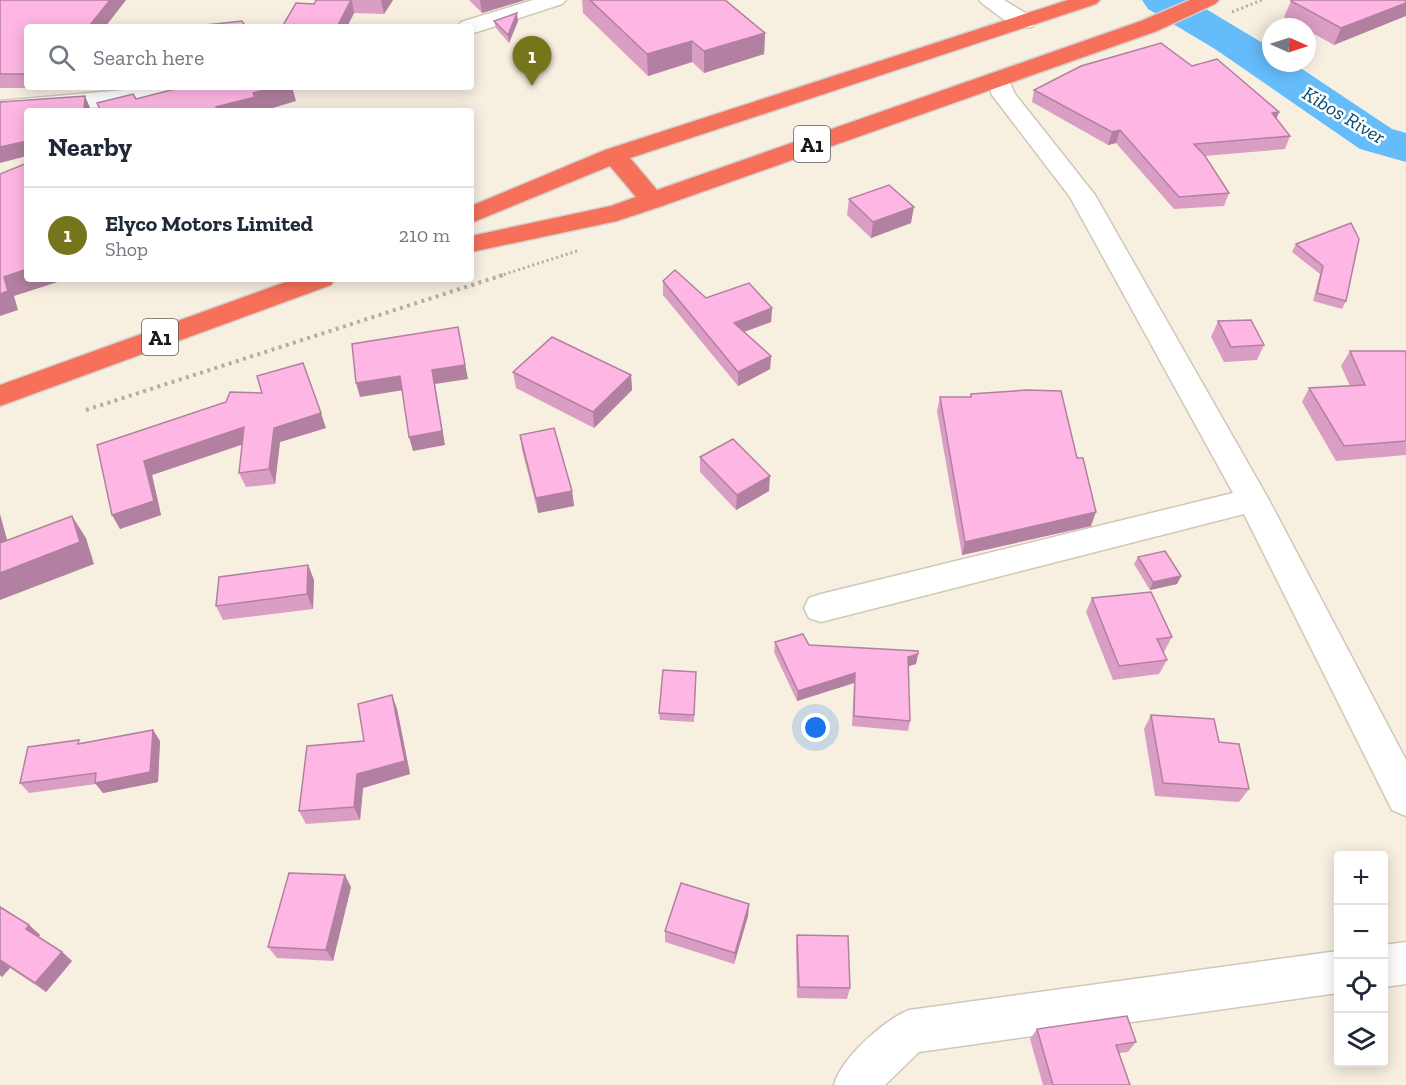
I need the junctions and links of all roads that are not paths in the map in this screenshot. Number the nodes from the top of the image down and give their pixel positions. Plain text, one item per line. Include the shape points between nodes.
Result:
1 (555, 0) edge
2 (990, 0) edge
3 (1089, 0) edge
4 (1208, 0) edge
5 (1024, 22) junction
6 (474, 25) edge
7 (998, 79) junction
8 (191, 90) edge
9 (0, 108) edge
10 (614, 155) junction
11 (653, 201) junction
12 (474, 214) edge
13 (474, 243) edge
14 (313, 282) edge
15 (0, 396) edge
16 (1253, 500) junction
17 (821, 608) dead end
18 (1406, 798) edge
19 (1406, 963) edge
20 (1388, 965) edge
21 (1334, 973) edge
22 (856, 1085) edge

1 - 6 street
2 - 5 street
3 - 5 highway, A1
4 - 7 highway, A1 via 1149,26
5 - 10 highway, A1
7 - 11 highway, A1
7 - 16 street via 1004,95 1082,195
8 - 9 street
10 - 11 highway
10 - 12 highway, A1
11 - 13 highway, A1 via 617,213
14 - 15 highway, A1
16 - 17 street
16 - 18 street
19 - 20 street
21 - 22 street via 909,1032

